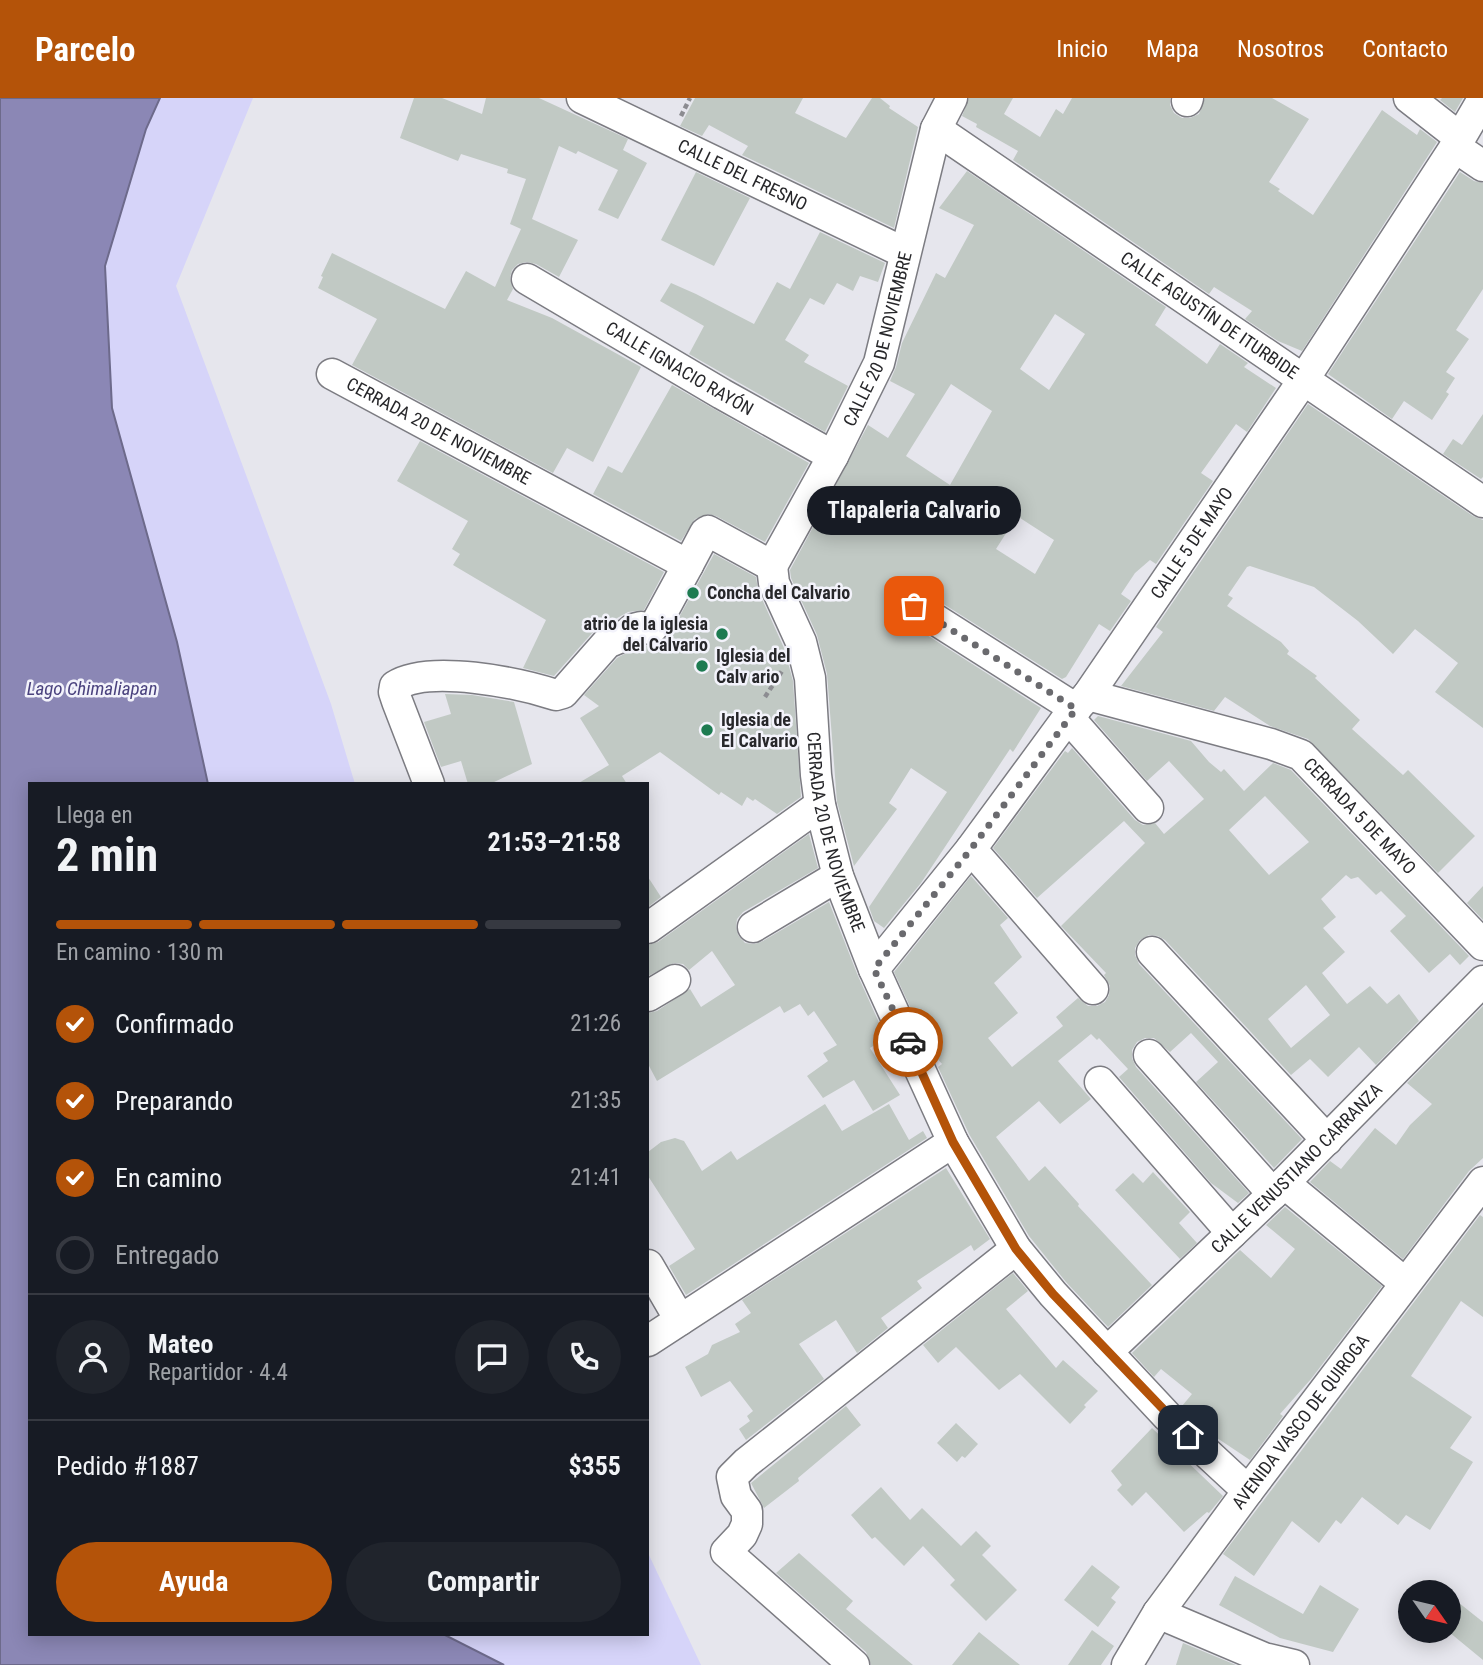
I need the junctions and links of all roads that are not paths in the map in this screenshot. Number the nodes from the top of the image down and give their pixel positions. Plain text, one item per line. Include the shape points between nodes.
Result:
1 (952, 98) edge
2 (1409, 98) edge
3 (1483, 99) edge
4 (595, 101) edge
5 (936, 129) junction
6 (1457, 142) junction
7 (1483, 166) edge
8 (905, 253) junction
9 (527, 279) dead end
10 (332, 374) dead end
11 (1304, 379) junction
12 (833, 456) junction
13 (1483, 502) edge
14 (688, 565) junction
15 (772, 566) junction
16 (914, 606) dead end
17 (1077, 707) junction
18 (428, 782) edge
19 (820, 805) junction
20 (1148, 808) dead end
21 (971, 849) junction
22 (838, 876) junction
23 (649, 927) edge
24 (753, 927) dead end
25 (1483, 946) edge
26 (1152, 952) dead end
27 (874, 969) junction
28 (675, 980) dead end
29 (1483, 981) edge
30 (1093, 989) dead end
31 (649, 995) edge
32 (1149, 1055) dead end
33 (1100, 1082) dead end
34 (1327, 1140) junction
35 (953, 1142) junction
36 (1278, 1189) junction
37 (1480, 1193) edge
38 (1232, 1233) junction
39 (1016, 1249) junction
40 (649, 1267) edge
41 (1405, 1283) junction
42 (680, 1320) junction
43 (649, 1340) edge
44 (1107, 1352) junction
45 (1248, 1491) junction
46 (1158, 1613) junction
47 (854, 1665) edge
48 (1127, 1665) edge
49 (1294, 1665) edge

1 - 5 street, CALLE 20 DE NOVIEMBRE
2 - 6 street
3 - 6 street, CALLE 5 DE MAYO
4 - 8 street, CALLE DEL FRESNO
5 - 8 street, CALLE 20 DE NOVIEMBRE
5 - 11 street, CALLE AGUSTÍN DE ITURBIDE
6 - 7 street
6 - 11 street, CALLE 5 DE MAYO
8 - 12 street, CALLE 20 DE NOVIEMBRE via 879,363
9 - 12 street, CALLE IGNACIO RAYÓN
10 - 14 street, CERRADA 20 DE NOVIEMBRE
11 - 13 street, CALLE AGUSTÍN DE ITURBIDE
11 - 17 street, CALLE 5 DE MAYO
12 - 15 street, CALLE 20 DE NOVIEMBRE
14 - 15 street via 708,531
14 - 18 street via 657,622 650,629 633,629 607,643 563,693 482,677 418,677 395,686
15 - 19 street, CERRADA 20 DE NOVIEMBRE via 774,583 801,642 810,678
16 - 17 street
17 - 20 street
17 - 21 street, CALLE 5 DE MAYO
17 - 25 street, CERRADA 5 DE MAYO via 1260,741 1301,755
19 - 22 street, CERRADA 20 DE NOVIEMBRE
19 - 23 street
21 - 27 street, CALLE 5 DE MAYO
21 - 30 street
22 - 24 street
22 - 27 street, CERRADA 20 DE NOVIEMBRE
26 - 34 street
27 - 35 street, CERRADA 20 DE NOVIEMBRE
28 - 31 street
29 - 34 street, CALLE VENUSTIANO CARRANZA
32 - 36 street
33 - 38 street
34 - 36 street, CALLE VENUSTIANO CARRANZA
35 - 39 street, CERRADA 20 DE NOVIEMBRE
35 - 42 street
36 - 38 street, CALLE VENUSTIANO CARRANZA
36 - 41 street
37 - 41 street, AVENIDA VASCO DE QUIROGA
38 - 44 street, CALLE VENUSTIANO CARRANZA
39 - 44 street, CERRADA 20 DE NOVIEMBRE
39 - 47 street via 732,1477 736,1496 747,1511 747,1524 726,1552
40 - 42 street
41 - 45 street, AVENIDA VASCO DE QUIROGA
42 - 43 street
44 - 45 street, CERRADA 20 DE NOVIEMBRE
45 - 46 street, AVENIDA VASCO DE QUIROGA
46 - 48 street, AVENIDA VASCO DE QUIROGA
46 - 49 street via 1264,1658

